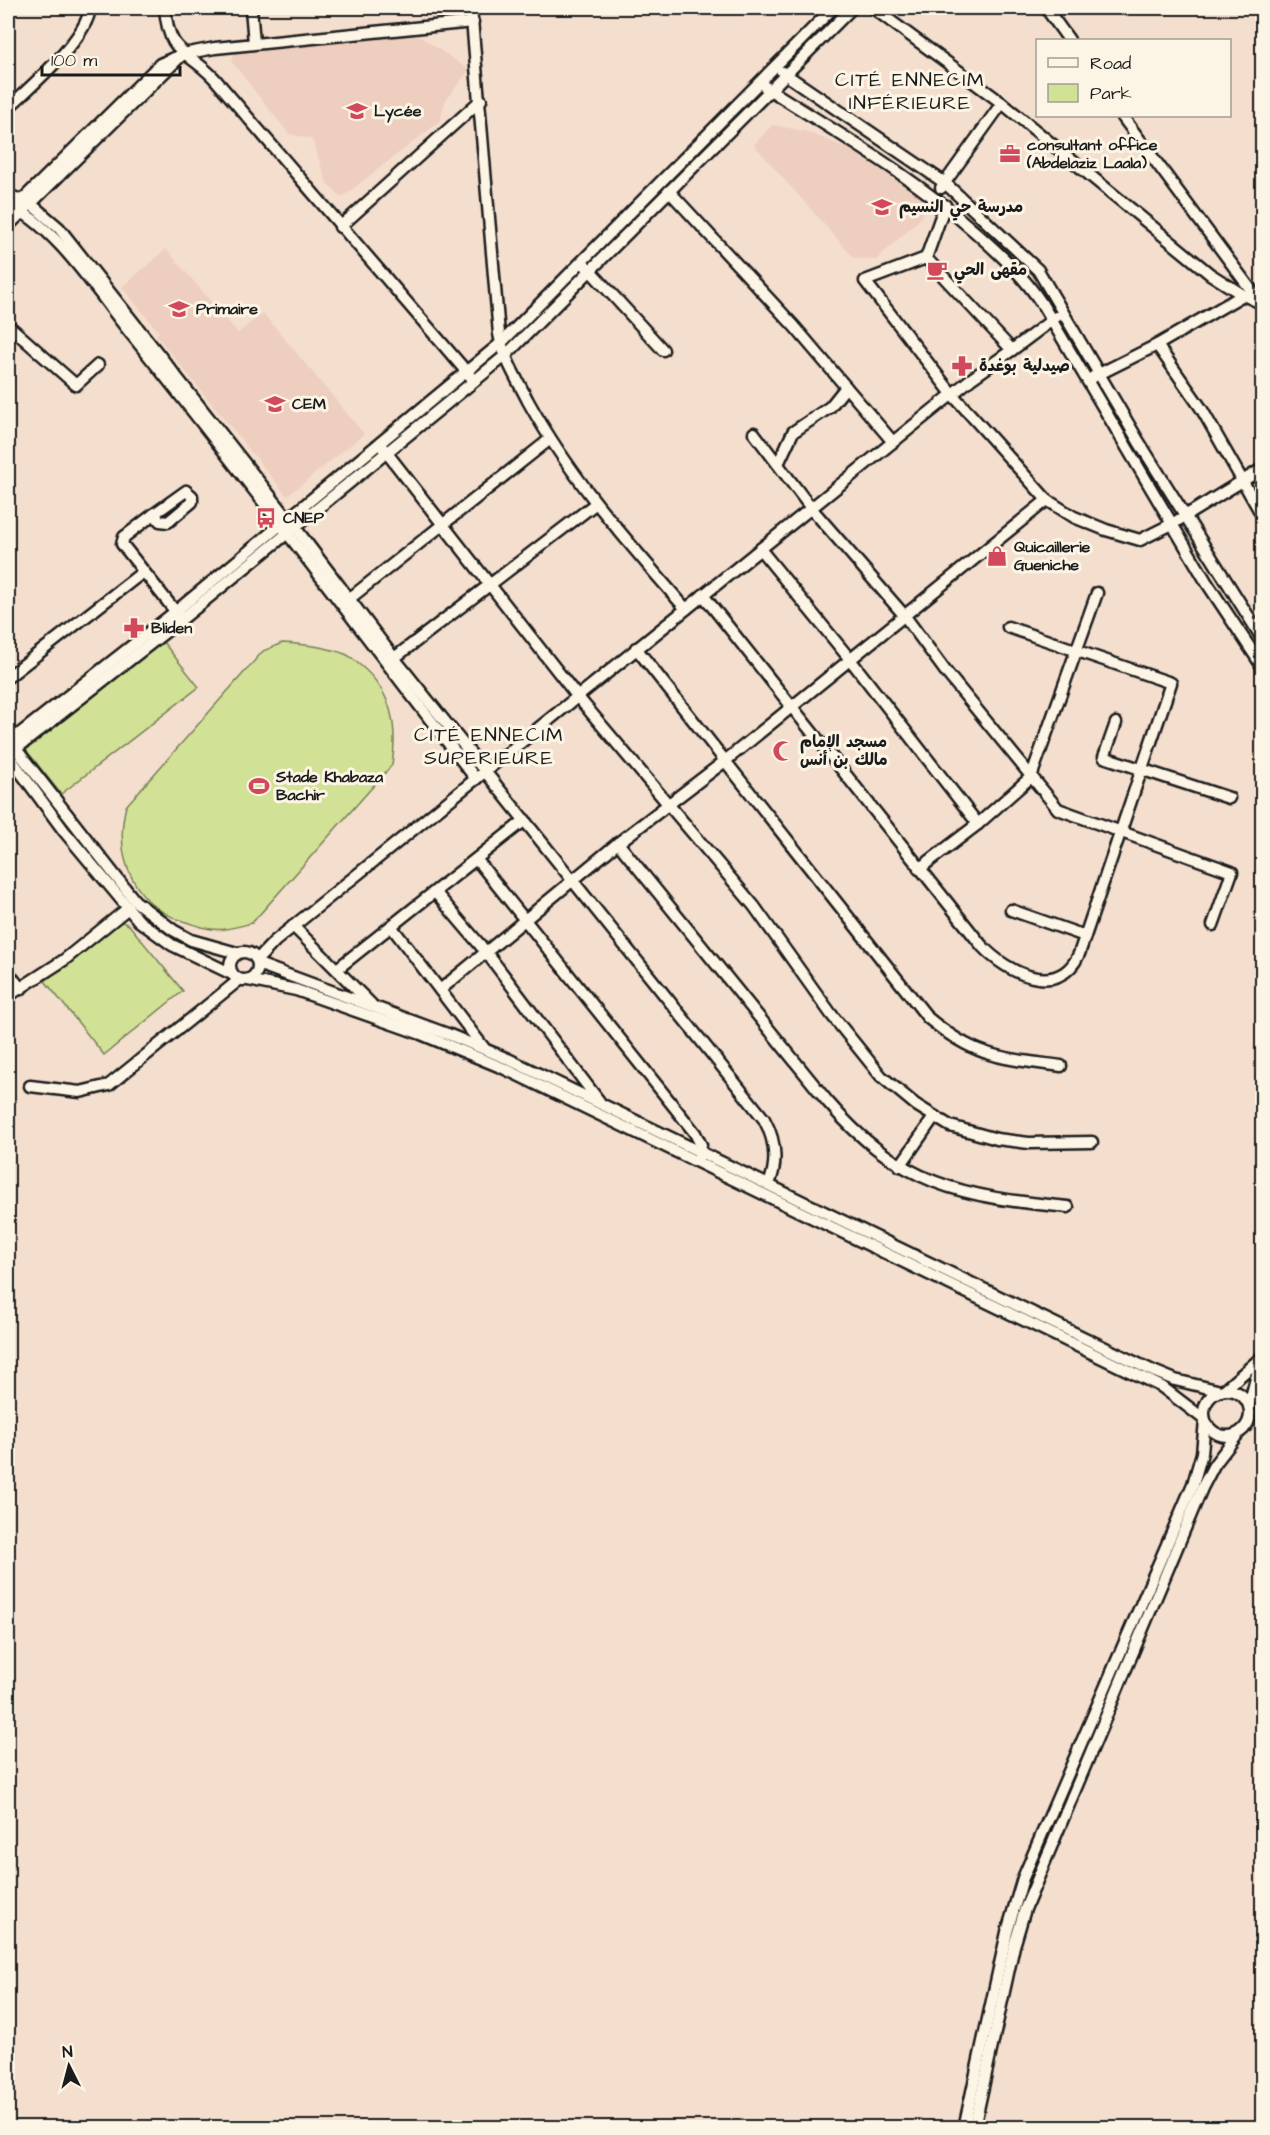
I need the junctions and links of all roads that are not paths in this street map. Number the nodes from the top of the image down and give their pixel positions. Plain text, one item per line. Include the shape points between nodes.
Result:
1 (90, 8) edge
2 (165, 8) edge
3 (251, 8) edge
4 (471, 8) edge
5 (833, 8) edge
6 (852, 8) edge
7 (873, 8) edge
8 (1046, 8) edge
9 (473, 22) junction
10 (1068, 39) edge
11 (254, 43) junction
12 (183, 54) junction
13 (774, 67) junction
14 (786, 75) junction
15 (759, 83) junction
16 (770, 90) junction
17 (481, 100) junction
18 (1002, 103) junction
19 (8, 108) edge
20 (1123, 117) edge
21 (669, 174) junction
22 (945, 183) junction
23 (656, 187) junction
24 (670, 190) junction
25 (8, 195) edge
26 (935, 196) junction
27 (26, 202) junction
28 (945, 205) junction
29 (13, 210) edge
30 (8, 226) edge
31 (340, 228) junction
32 (926, 258) junction
33 (581, 262) junction
34 (590, 271) junction
35 (1243, 295) junction
36 (1262, 304) edge
37 (1064, 312) junction
38 (1052, 321) junction
39 (8, 325) edge
40 (501, 343) junction
41 (1157, 345) junction
42 (663, 350) dead end
43 (1012, 350) junction
44 (505, 356) junction
45 (99, 365) dead end
46 (1099, 374) junction
47 (471, 376) junction
48 (1087, 380) junction
49 (846, 387) junction
50 (951, 394) junction
51 (754, 433) dead end
52 (549, 440) junction
53 (893, 442) junction
54 (382, 448) junction
55 (778, 464) junction
56 (1263, 469) edge
57 (1242, 482) junction
58 (1047, 500) junction
59 (595, 504) junction
60 (811, 508) junction
61 (154, 514) dead end
62 (1263, 515) edge
63 (1185, 516) junction
64 (442, 523) junction
65 (1172, 524) junction
66 (287, 526) junction
67 (760, 549) junction
68 (143, 572) junction
69 (489, 586) junction
70 (1097, 593) dead end
71 (703, 595) junction
72 (349, 599) junction
73 (686, 609) junction
74 (178, 615) junction
75 (904, 615) junction
76 (1008, 627) dead end
77 (1263, 638) edge
78 (636, 648) junction
79 (1077, 651) junction
80 (849, 658) junction
81 (390, 661) junction
82 (1262, 664) edge
83 (8, 677) edge
84 (577, 696) junction
85 (789, 706) junction
86 (1116, 723) dead end
87 (9, 748) edge
88 (724, 761) junction
89 (1142, 771) junction
90 (480, 776) junction
91 (1031, 777) junction
92 (1229, 798) dead end
93 (667, 805) junction
94 (525, 820) junction
95 (978, 824) junction
96 (1121, 832) junction
97 (618, 843) junction
98 (477, 860) junction
99 (919, 869) junction
100 (572, 880) junction
101 (435, 892) junction
102 (127, 909) junction
103 (1011, 910) dead end
104 (526, 920) junction
105 (1213, 925) dead end
106 (293, 926) junction
107 (392, 926) junction
108 (1085, 936) junction
109 (275, 941) junction
110 (486, 952) junction
111 (242, 953) junction
112 (257, 962) junction
113 (336, 969) junction
114 (8, 972) edge
115 (240, 978) junction
116 (21, 989) junction
117 (440, 990) junction
118 (8, 996) edge
119 (373, 1006) junction
120 (485, 1050) junction
121 (1061, 1066) dead end
122 (30, 1086) dead end
123 (601, 1104) junction
124 (934, 1117) junction
125 (1092, 1142) dead end
126 (699, 1157) junction
127 (900, 1166) junction
128 (769, 1185) junction
129 (1068, 1207) dead end
130 (1262, 1358) edge
131 (1223, 1390) junction
132 (1249, 1405) junction
133 (1205, 1420) junction
134 (1238, 1434) junction
135 (1033, 1852) junction
136 (1048, 1859) junction
137 (1026, 1870) junction
138 (1041, 1874) junction
139 (964, 2127) edge
140 (974, 2127) edge

1 - 19 street via 72,44
2 - 12 street via 170,37
3 - 11 street
4 - 9 street
5 - 13 street
6 - 14 street
7 - 18 street
8 - 10 street
9 - 11 street
9 - 17 street
11 - 12 street
12 - 27 street via 160,64
12 - 31 street via 214,78
13 - 14 street
13 - 15 street
14 - 16 street
14 - 22 street
15 - 16 street
15 - 21 street
16 - 24 street
16 - 26 street
17 - 31 street
17 - 40 street
18 - 22 street
18 - 35 street via 1210,274
20 - 36 street
21 - 23 street
21 - 24 street
22 - 26 street
22 - 37 street via 1038,270
23 - 24 street
23 - 33 street
24 - 34 street
24 - 49 street
25 - 27 street
26 - 28 street
27 - 29 street
27 - 66 street via 59,228
28 - 32 street
28 - 38 street via 1017,270
29 - 30 street
29 - 66 street via 59,245
31 - 47 street
32 - 43 street
32 - 50 street via 865,281
33 - 34 street
33 - 40 street
34 - 42 street
34 - 44 street
35 - 36 street
35 - 41 street
37 - 38 street
37 - 46 street
38 - 43 street
38 - 48 street
39 - 45 street via 76,386
40 - 44 street
40 - 47 street
41 - 46 street
41 - 57 street via 1201,408
43 - 50 street
44 - 47 street
44 - 52 street
46 - 48 street
46 - 63 street
47 - 54 street
48 - 65 street
49 - 53 street
49 - 55 street via 830,407 793,432
50 - 53 street
50 - 58 street
51 - 55 street
52 - 59 street
52 - 64 street
53 - 60 street
54 - 64 street
54 - 66 street
55 - 60 street
56 - 57 street
57 - 62 street
57 - 63 street
58 - 65 street via 1074,517 1133,540 1146,539
58 - 75 street
59 - 69 street
59 - 73 street
60 - 67 street
60 - 75 street
61 - 68 street via 122,542
63 - 65 street
63 - 77 street
64 - 69 street
64 - 72 street
65 - 82 street
66 - 72 street
66 - 74 street
66 - 81 street
67 - 71 street
67 - 80 street
68 - 74 street
68 - 83 street
69 - 81 street
69 - 84 street
70 - 79 street
71 - 73 street
71 - 85 street
72 - 81 street
73 - 78 street
74 - 87 street
75 - 80 street
75 - 91 street
76 - 79 street
78 - 84 street
78 - 88 street
79 - 89 street via 1171,683
79 - 91 street
80 - 85 street
80 - 95 street
81 - 90 street
84 - 90 street
84 - 93 street
85 - 88 street
85 - 99 street
86 - 89 street via 1104,757
87 - 102 street
87 - 111 street via 135,901 191,940
88 - 93 street
88 - 121 street via 928,1018 954,1040 985,1054
89 - 92 street
89 - 96 street
90 - 94 street
90 - 106 street
91 - 95 street
91 - 96 street via 1058,809
93 - 97 street
93 - 124 street via 754,906 881,1076
94 - 98 street
94 - 100 street
95 - 99 street
96 - 105 street via 1232,872
96 - 108 street
97 - 100 street
97 - 127 street via 844,1121
98 - 101 street
98 - 104 street
99 - 108 street via 982,946 1008,969 1042,978 1066,973 1074,965
100 - 104 street
100 - 128 street via 764,1119 775,1155
101 - 107 street
101 - 110 street
102 - 115 street via 172,945
102 - 116 street
103 - 108 street
104 - 110 street
104 - 126 street via 695,1132 700,1141
106 - 109 street
106 - 113 street
107 - 113 street
107 - 117 street
109 - 111 street
109 - 112 street
110 - 117 street
110 - 123 street
111 - 112 street
111 - 115 street via 231,960
112 - 115 street via 257,972
112 - 119 street
113 - 119 street
114 - 116 street
115 - 122 street via 109,1085 80,1092
115 - 126 street via 296,990 459,1050
116 - 118 street
117 - 120 street
119 - 120 street
120 - 123 street
123 - 126 street
124 - 125 street via 950,1126 997,1139
124 - 127 street
126 - 128 street
126 - 133 street via 1162,1387
127 - 129 street via 936,1184 967,1193
128 - 131 street via 1153,1371
130 - 131 street
130 - 132 street
131 - 132 street via 1239,1393
131 - 133 street via 1207,1402
132 - 134 street via 1249,1421
133 - 134 street via 1218,1435
133 - 135 street via 1202,1453 1193,1484
134 - 136 street via 1202,1488
135 - 136 street
135 - 137 street
136 - 138 street
137 - 138 street
137 - 139 street via 1009,1924
138 - 140 street via 1014,1947

